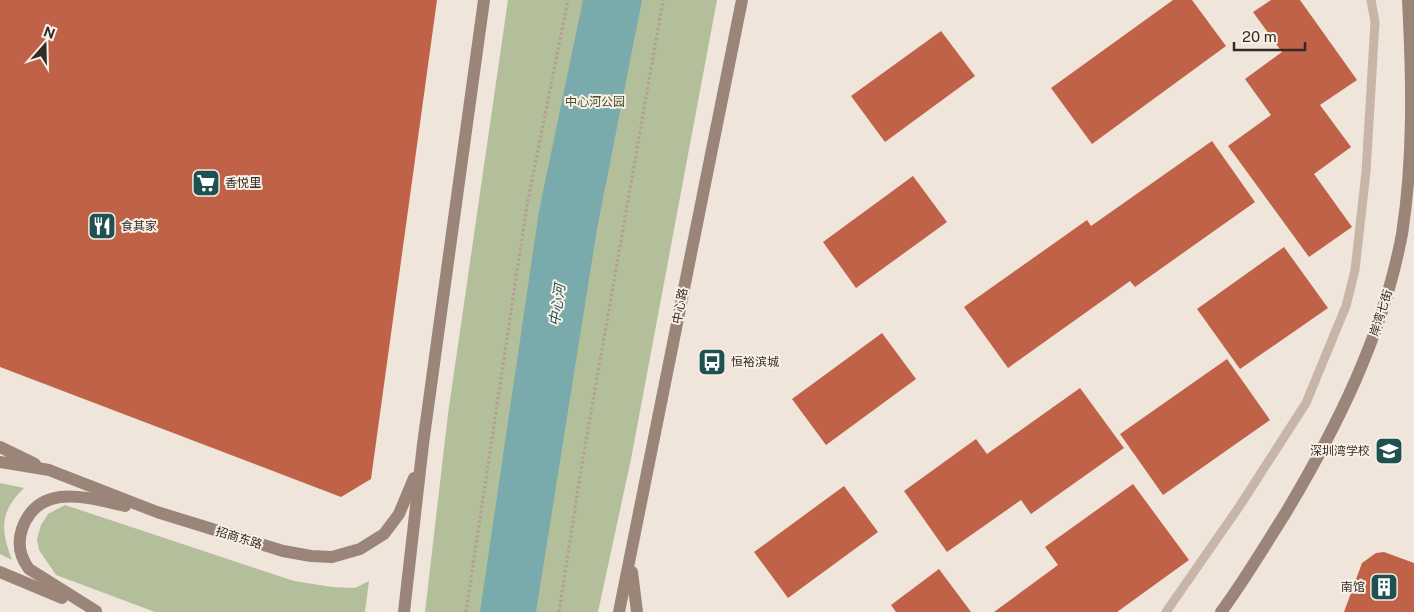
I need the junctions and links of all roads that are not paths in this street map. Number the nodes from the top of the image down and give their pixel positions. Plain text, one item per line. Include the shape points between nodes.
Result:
1 (484, 0) edge
2 (742, 0) edge
3 (1370, 0) edge
4 (1408, 0) edge
5 (423, 444) junction
6 (0, 447) edge
7 (0, 462) edge
8 (49, 470) junction
9 (157, 512) junction
10 (631, 547) junction
11 (0, 572) edge
12 (1235, 593) junction
13 (405, 606) edge
14 (97, 612) edge
15 (415, 612) edge
16 (619, 612) edge
17 (637, 612) edge
18 (1166, 612) edge
19 (1221, 612) edge
20 (1226, 612) edge

1 - 5 street
2 - 10 street, 中心路
3 - 18 lane via 1375,22 1366,172 1355,270 1346,306 1306,404
4 - 12 street, 岸湾七街 via 1411,146 1403,232 1395,269 1365,360 1333,430
5 - 9 street, 招商东路 via 412,486 399,514 384,534 360,548 332,557 283,551
5 - 13 street
6 - 8 street
7 - 8 street, 招商东路
8 - 9 street, 招商东路
9 - 14 street via 73,496 56,497 34,510 25,522 20,546 22,560 28,569
10 - 16 street, 中心路
10 - 17 street
11 - 14 street
12 - 19 street
12 - 20 street
13 - 15 street

